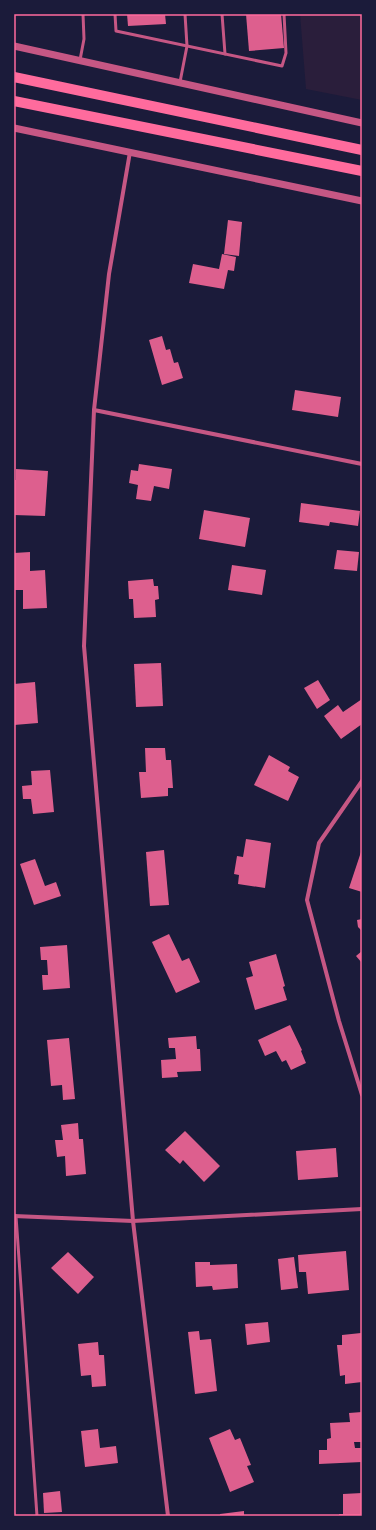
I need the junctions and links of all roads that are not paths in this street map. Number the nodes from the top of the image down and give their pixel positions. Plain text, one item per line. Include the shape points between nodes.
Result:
1 (83, 14) edge
2 (115, 14) edge
3 (185, 14) edge
4 (222, 14) edge
5 (284, 14) edge
6 (14, 46) edge
7 (187, 46) junction
8 (224, 54) junction
9 (79, 61) junction
10 (14, 76) edge
11 (180, 83) junction
12 (14, 101) edge
13 (362, 123) edge
14 (14, 128) edge
15 (362, 150) edge
16 (130, 152) junction
17 (362, 171) edge
18 (362, 201) edge
19 (94, 410) junction
20 (362, 464) edge
21 (362, 781) edge
22 (362, 1095) edge
23 (362, 1209) edge
24 (15, 1216) edge
25 (133, 1221) junction
26 (37, 1516) edge
27 (168, 1516) edge

1 - 9 lane via 84,40
2 - 7 lane via 116,31
3 - 7 lane
4 - 8 lane
5 - 8 lane via 286,53 282,66
6 - 9 street
7 - 8 lane
7 - 11 lane
9 - 11 street
10 - 15 main road
11 - 13 street
12 - 17 main road
14 - 16 street
16 - 18 street
16 - 19 street via 109,274
19 - 20 street
19 - 25 street via 84,646
21 - 22 street via 318,843 307,900 339,1021
23 - 25 street
24 - 25 street
24 - 26 lane
25 - 27 street

